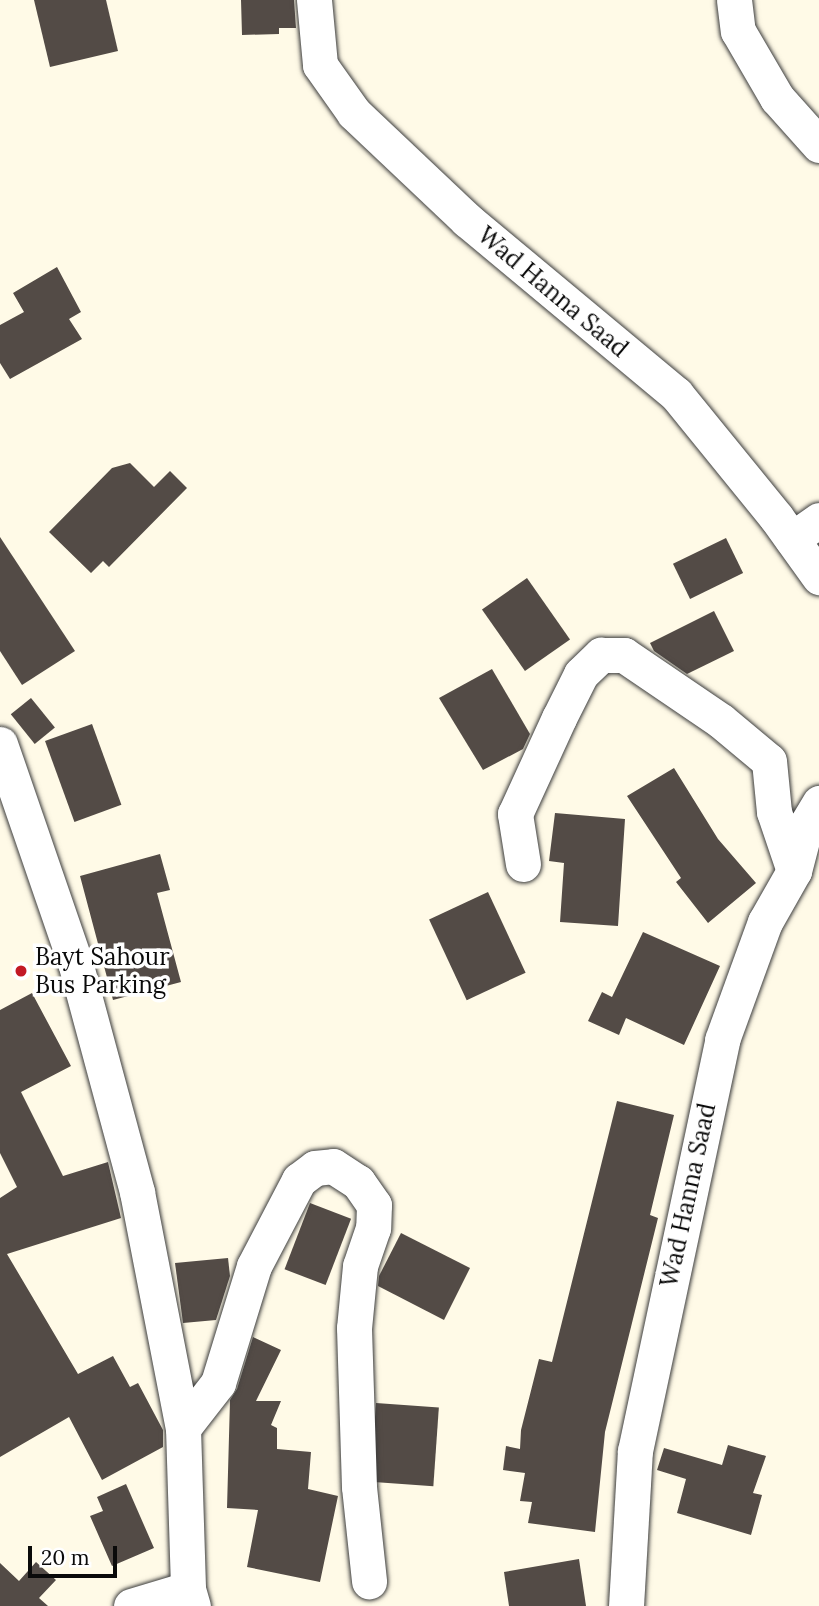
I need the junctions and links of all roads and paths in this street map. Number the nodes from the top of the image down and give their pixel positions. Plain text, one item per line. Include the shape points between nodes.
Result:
1 (314, 0) edge
2 (734, 0) edge
3 (819, 145) edge
4 (805, 529) edge
5 (819, 577) edge
6 (0, 744) edge
7 (819, 803) edge
8 (523, 864) dead end
9 (794, 871) junction
10 (183, 1428) junction
11 (369, 1581) dead end
12 (190, 1597) edge
13 (131, 1606) edge
14 (626, 1606) edge

1 - 4 street, Wad Hanna Saad via 320,65 354,113 467,220 676,394
2 - 3 street via 738,31 777,98
4 - 5 street, Wad Hanna Saad
6 - 10 street via 75,962 137,1192
7 - 9 street, Wad Hanna Saad via 806,825
8 - 9 street via 515,814 559,718 581,674 601,655 624,655 721,721 769,761 774,812
9 - 14 street, Wad Hanna Saad via 765,922 722,1040 635,1451
10 - 11 street via 218,1383 254,1266 299,1180 314,1168 333,1166 358,1182 374,1205 373,1227 360,1266 354,1328 359,1487
10 - 12 street
12 - 13 street

